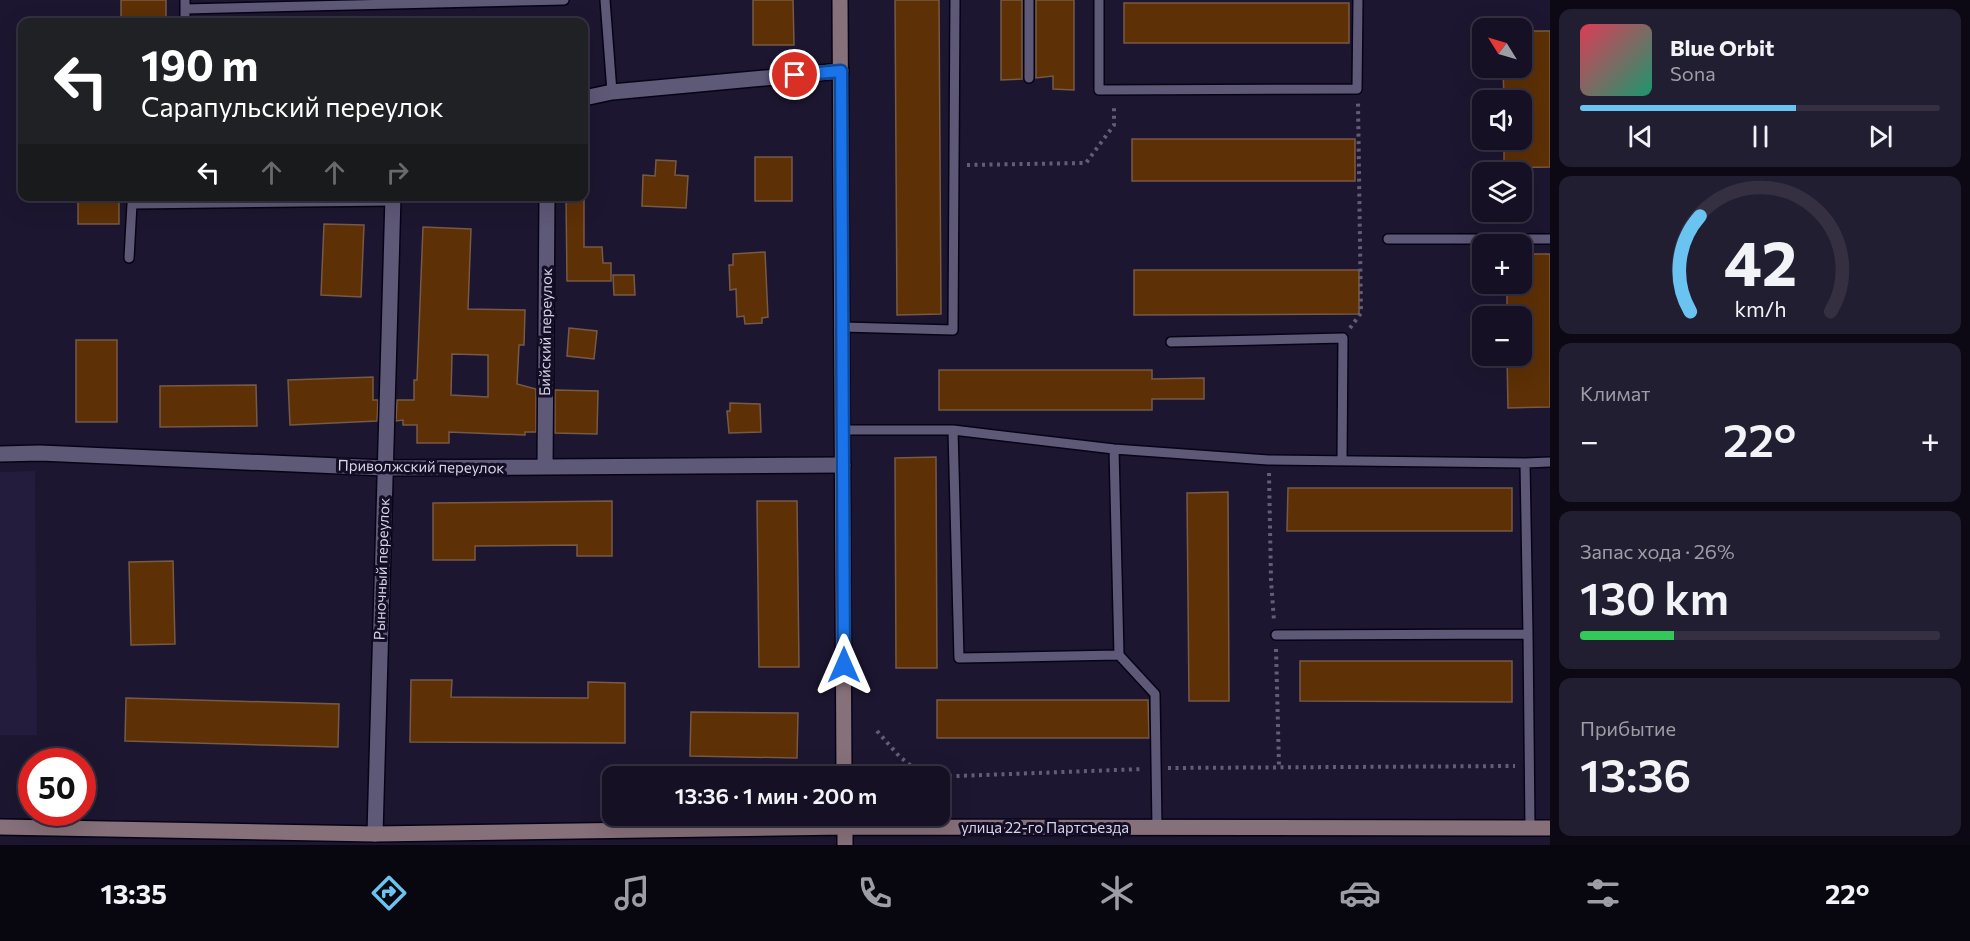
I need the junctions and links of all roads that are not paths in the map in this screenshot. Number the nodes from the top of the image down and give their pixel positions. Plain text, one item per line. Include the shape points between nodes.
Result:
1 (564, 0) edge
2 (605, 0) edge
3 (840, 0) edge
4 (955, 0) edge
5 (1029, 0) edge
6 (1099, 0) edge
7 (1358, 0) edge
8 (185, 5) edge
9 (841, 71) junction
10 (1029, 78) dead end
11 (612, 92) junction
12 (588, 97) edge
13 (289, 201) edge
14 (393, 201) edge
15 (547, 201) edge
16 (1388, 239) dead end
17 (1550, 239) edge
18 (129, 258) dead end
19 (842, 327) junction
20 (1170, 342) dead end
21 (843, 430) junction
22 (953, 430) junction
23 (1114, 449) junction
24 (0, 454) edge
25 (1342, 460) junction
26 (1550, 462) edge
27 (1525, 463) junction
28 (843, 465) junction
29 (545, 467) junction
30 (385, 468) junction
31 (1528, 634) junction
32 (1276, 635) road end
33 (1119, 655) junction
34 (844, 766) edge
35 (950, 824) edge
36 (688, 826) edge
37 (845, 826) edge
38 (0, 827) edge
39 (1157, 828) junction
40 (1530, 828) junction
41 (1550, 828) edge
42 (375, 834) junction
43 (845, 845) edge

1 - 8 lane
2 - 11 lane
3 - 9 main road
4 - 19 lane via 953,330
5 - 10 lane
6 - 7 lane via 1099,90 1357,89
9 - 11 street
9 - 19 main road
11 - 12 street
13 - 18 lane via 132,204
14 - 30 street, Рыночный переулок
15 - 29 street, Бийский переулок
16 - 17 lane
19 - 21 main road
20 - 25 lane via 1343,338
21 - 22 lane
21 - 28 main road
22 - 23 lane
22 - 33 lane via 959,658
23 - 25 lane via 1268,460
23 - 33 lane
24 - 30 street, Приволжский переулок
25 - 27 lane
26 - 27 lane
27 - 31 lane
28 - 29 street, Приволжский переулок
28 - 34 main road
29 - 30 street, Приволжский переулок
30 - 42 street, Рыночный переулок
31 - 32 lane
31 - 40 lane
33 - 39 lane via 1155,694
35 - 39 main road, улица 22-го Партсъезда
36 - 42 main road, улица 22-го Партсъезда
37 - 43 main road
38 - 42 main road, улица 22-го Партсъезда
39 - 40 main road, улица 22-го Партсъезда
40 - 41 main road, улица 22-го Партсъезда

